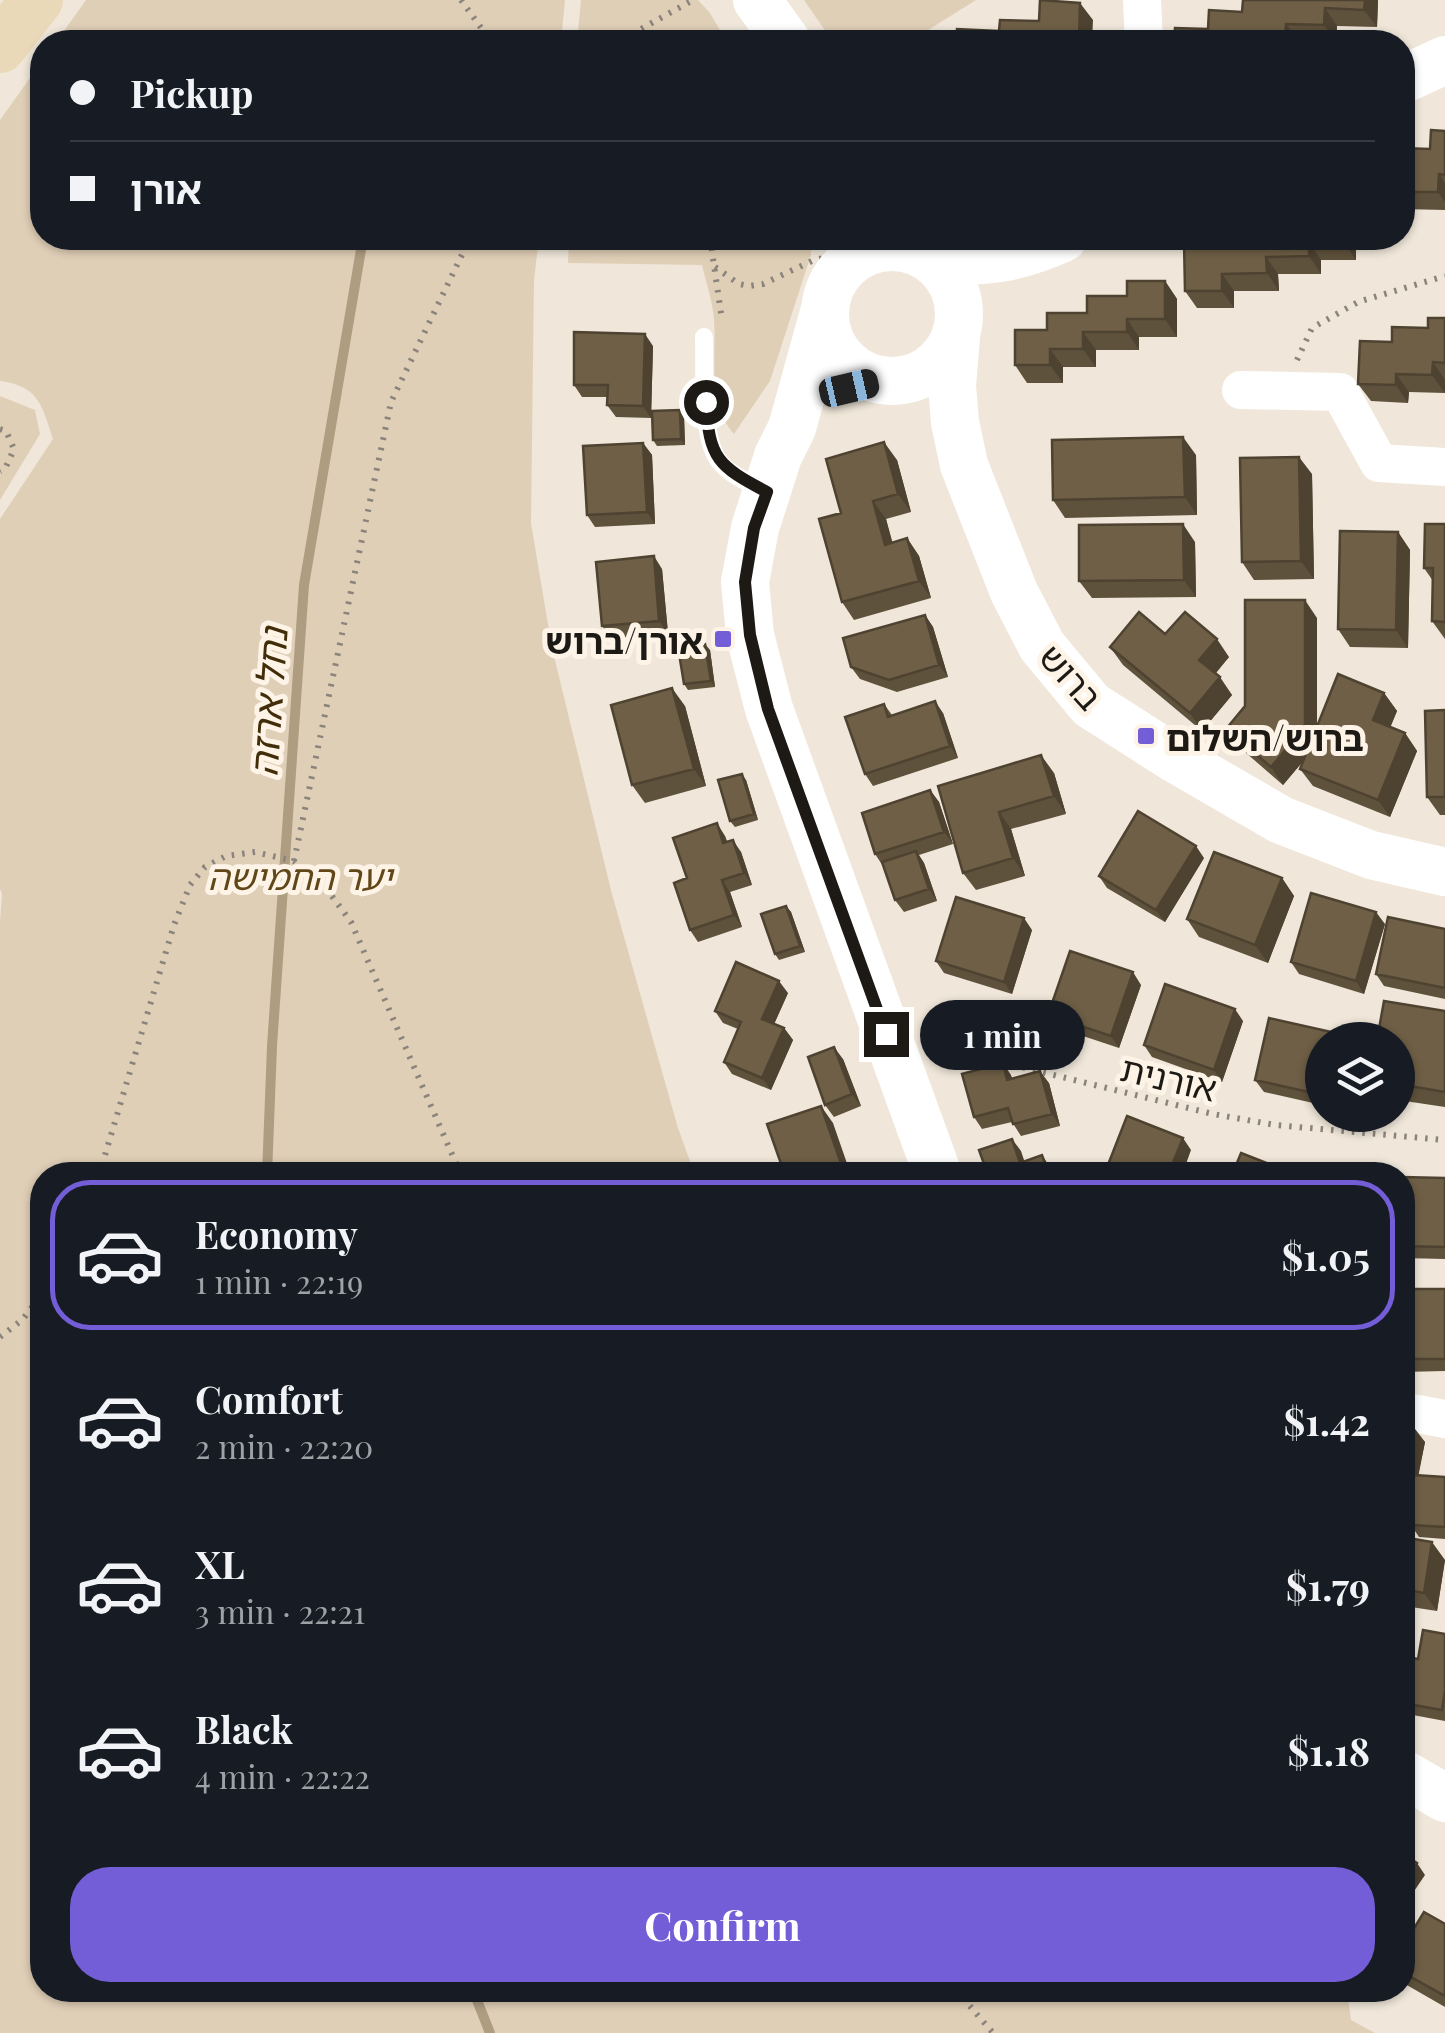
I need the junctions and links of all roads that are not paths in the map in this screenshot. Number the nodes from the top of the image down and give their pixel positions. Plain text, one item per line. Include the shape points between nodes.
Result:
1 (37, 0) edge
2 (757, 0) edge
3 (1142, 0) edge
4 (778, 30) edge
5 (1143, 30) edge
6 (0, 47) edge
7 (1445, 60) edge
8 (1415, 74) edge
9 (871, 250) edge
10 (917, 250) edge
11 (920, 250) edge
12 (1030, 250) edge
13 (1039, 250) edge
14 (838, 269) edge
15 (958, 333) junction
16 (704, 337) road end
17 (883, 380) junction
18 (1242, 390) dead end
19 (792, 428) junction
20 (1445, 466) edge
21 (767, 492) junction
22 (1445, 872) edge
23 (933, 1162) edge
24 (1415, 1413) edge
25 (1445, 1419) edge
26 (1415, 1780) edge
27 (1445, 1798) edge

1 - 6 main road
2 - 4 street
3 - 5 street
7 - 8 street
9 - 14 street
10 - 15 street via 947,274 956,291
11 - 12 street via 970,263
13 - 15 street via 998,276
14 - 17 street via 826,329 846,364
14 - 19 street
15 - 17 street via 932,369
15 - 22 street, ברוש via 954,422 969,479 1042,646 1091,705 1282,820 1370,855
16 - 21 lane via 708,434 717,458
17 - 19 street via 822,400
18 - 20 street via 1340,392 1379,463
19 - 21 street
21 - 23 street via 745,582 768,709
24 - 25 street
26 - 27 street

